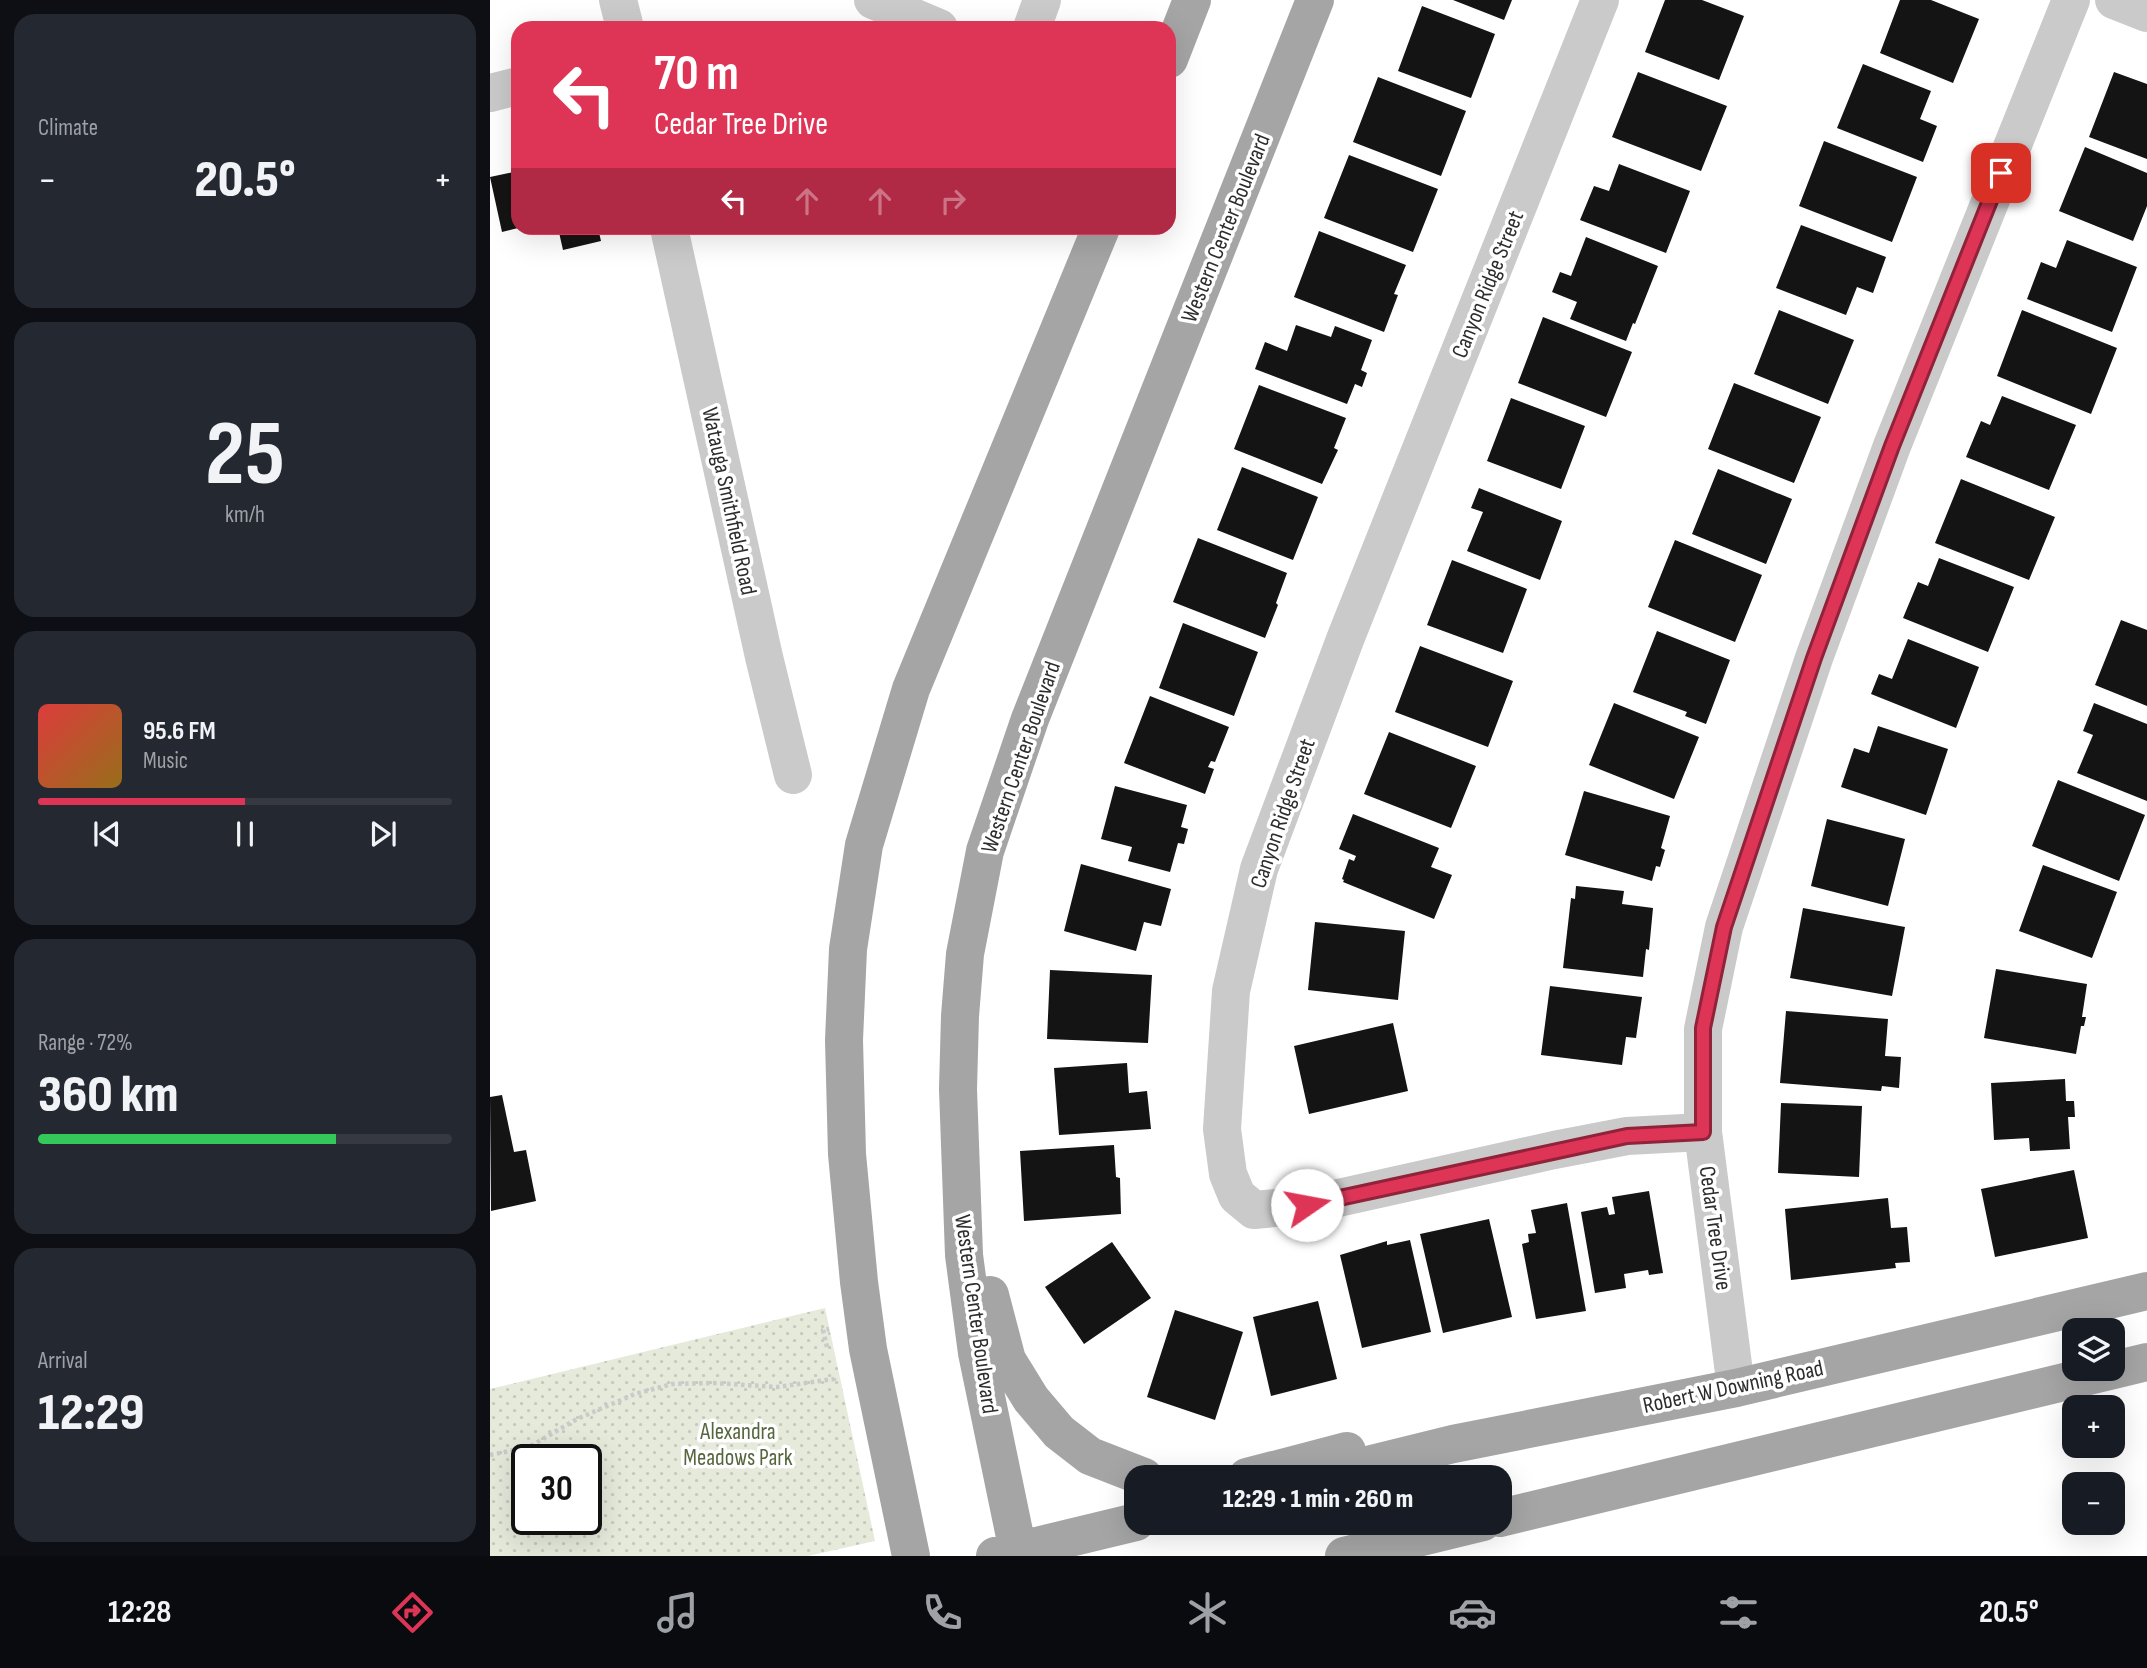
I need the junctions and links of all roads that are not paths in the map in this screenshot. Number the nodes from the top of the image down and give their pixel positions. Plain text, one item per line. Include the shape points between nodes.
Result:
1 (618, 0) edge
2 (873, 0) edge
3 (1042, 0) edge
4 (1192, 0) edge
5 (1315, 0) edge
6 (1600, 0) edge
7 (2071, 0) edge
8 (2113, 0) edge
9 (2147, 13) edge
10 (623, 21) edge
11 (922, 21) edge
12 (1034, 21) edge
13 (1176, 41) edge
14 (511, 88) edge
15 (490, 93) edge
16 (671, 235) edge
17 (1098, 235) edge
18 (793, 775) dead end
19 (1703, 1132) junction
20 (960, 1180) junction
21 (2147, 1291) edge
22 (2147, 1362) edge
23 (1736, 1388) junction
24 (1453, 1444) junction
25 (1294, 1465) edge
26 (1368, 1465) edge
27 (1124, 1469) edge
28 (1512, 1515) edge
29 (1124, 1525) edge
30 (1430, 1535) edge
31 (1010, 1554) edge
32 (911, 1556) edge
33 (1344, 1556) edge

1 - 10 street
2 - 11 street
3 - 12 street
4 - 13 main road
5 - 20 main road, Western Center Boulevard via 1030,719 985,850 965,954 960,1016
6 - 19 street, Canyon Ridge Street via 1346,637 1259,869 1231,991 1222,1129 1228,1174 1237,1196 1254,1210 1307,1205 1627,1136
7 - 19 street, Cedar Tree Drive via 1892,446 1814,658 1724,927 1703,1028
8 - 9 street
14 - 15 street
16 - 18 street, Watauga Smithfield Road
17 - 32 main road via 911,689 864,845 848,949 844,1040 847,1154 864,1320
19 - 23 street, Cedar Tree Drive
20 - 27 main road via 1007,1360 1059,1432 1090,1456
20 - 31 main road, Western Center Boulevard via 977,1353
21 - 23 main road, Robert W Downing Road
22 - 28 main road
23 - 24 main road, Robert W Downing Road
24 - 25 main road via 1419,1433
24 - 26 main road, Robert W Downing Road
29 - 31 main road
30 - 33 main road

